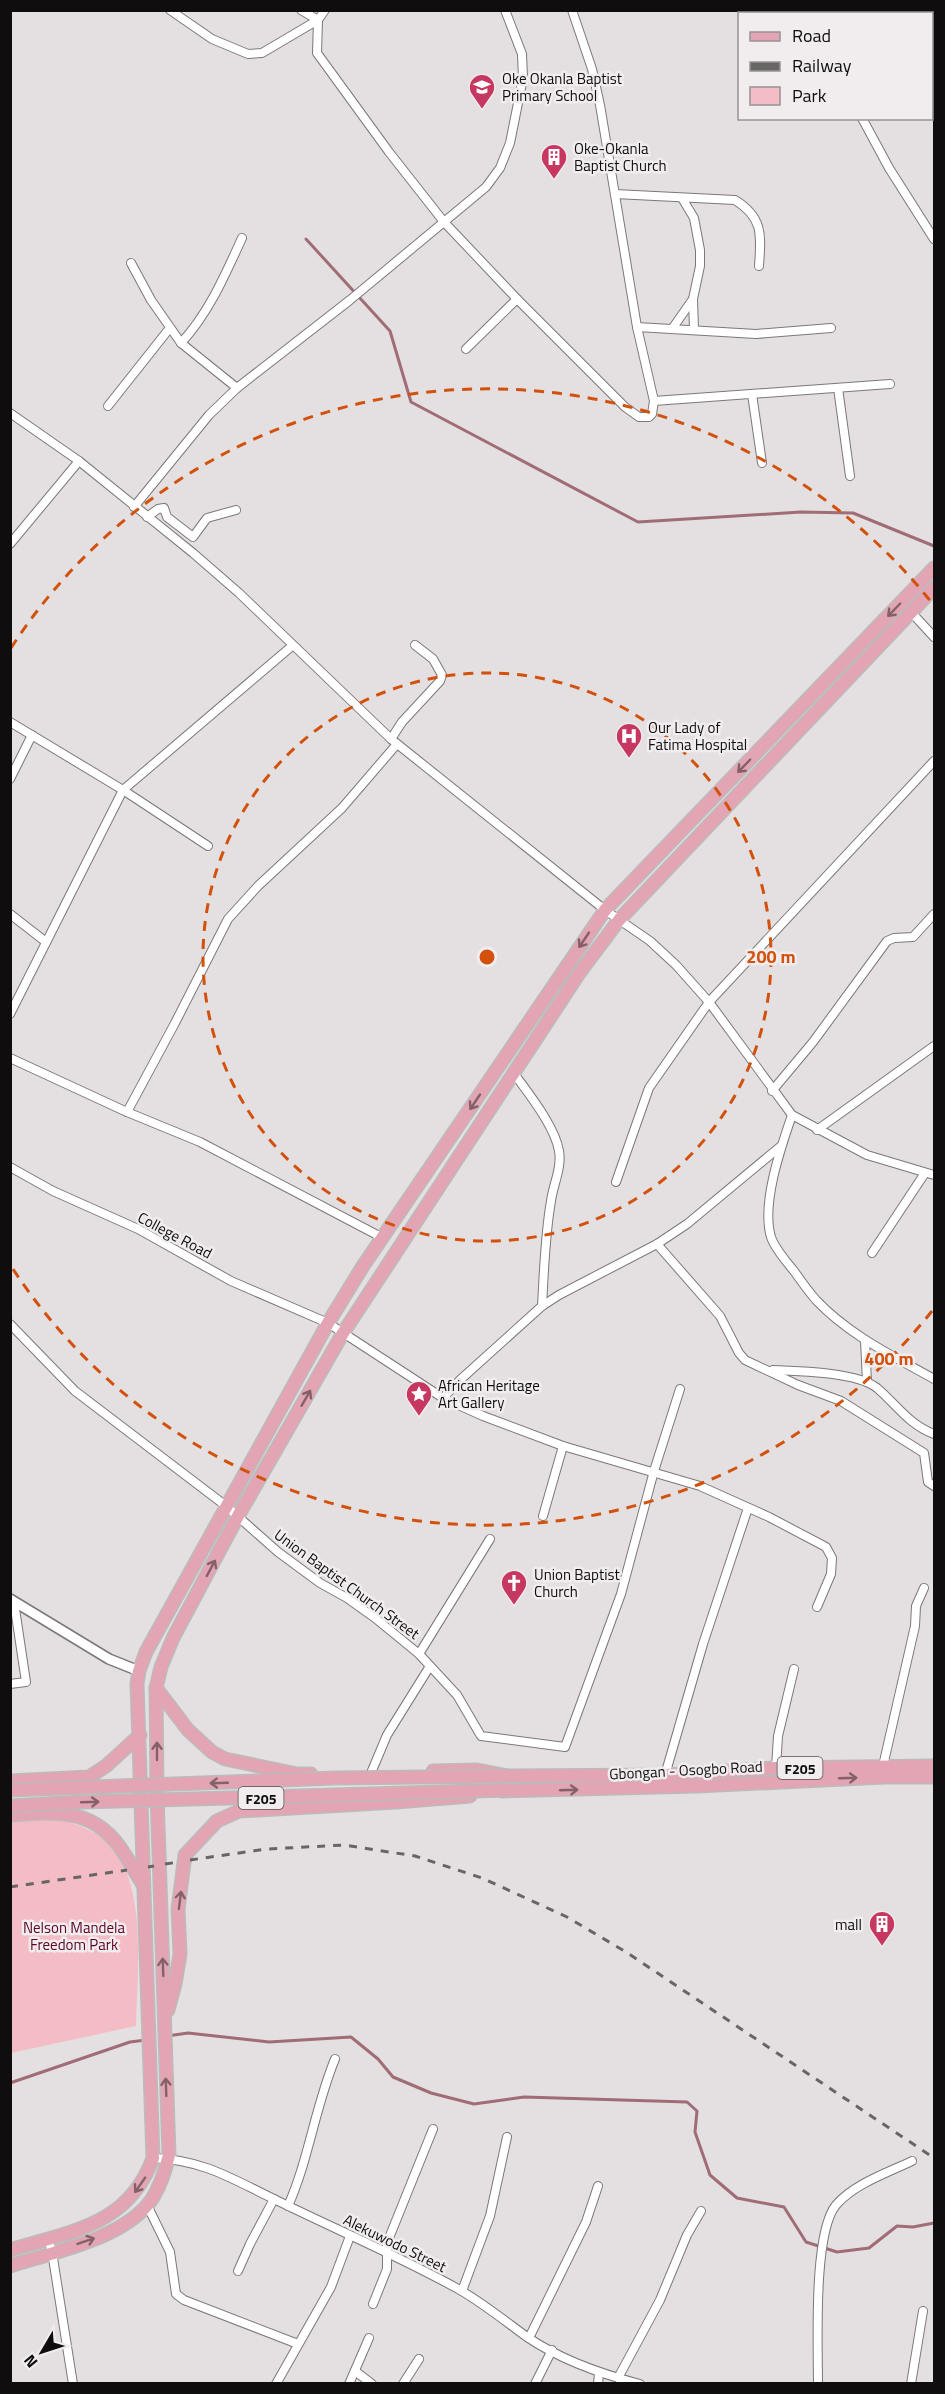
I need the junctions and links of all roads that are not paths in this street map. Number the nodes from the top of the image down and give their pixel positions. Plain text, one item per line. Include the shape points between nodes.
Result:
1 (170, 10) edge
2 (301, 10) edge
3 (325, 10) edge
4 (504, 10) edge
5 (572, 10) edge
6 (318, 20) junction
7 (863, 120) edge
8 (615, 194) junction
9 (682, 198) junction
10 (444, 222) junction
11 (242, 238) dead end
12 (934, 239) edge
13 (130, 263) dead end
14 (759, 266) dead end
15 (693, 298) junction
16 (517, 299) junction
17 (637, 327) junction
18 (169, 328) junction
19 (831, 328) dead end
20 (672, 329) junction
21 (694, 330) junction
22 (181, 343) junction
23 (466, 349) dead end
24 (890, 384) dead end
25 (237, 388) junction
26 (838, 388) junction
27 (752, 394) junction
28 (654, 401) junction
29 (108, 406) dead end
30 (10, 413) edge
31 (79, 461) junction
32 (762, 463) dead end
33 (850, 476) dead end
34 (134, 507) junction
35 (236, 510) dead end
36 (147, 517) junction
37 (10, 544) edge
38 (934, 568) edge
39 (934, 588) edge
40 (911, 612) junction
41 (934, 637) edge
42 (414, 645) dead end
43 (292, 646) junction
44 (10, 722) edge
45 (32, 735) junction
46 (394, 741) junction
47 (934, 761) edge
48 (10, 779) edge
49 (123, 790) junction
50 (208, 846) dead end
51 (605, 910) junction
52 (10, 914) edge
53 (934, 915) edge
54 (619, 920) junction
55 (46, 942) junction
56 (709, 1002) junction
57 (13, 1004) edge
58 (10, 1014) edge
59 (934, 1046) edge
60 (10, 1058) edge
61 (513, 1072) junction
62 (772, 1091) junction
63 (127, 1112) junction
64 (792, 1115) junction
65 (817, 1130) junction
66 (781, 1146) junction
67 (10, 1167) edge
68 (925, 1173) junction
69 (934, 1175) edge
70 (616, 1182) dead end
71 (383, 1238) junction
72 (657, 1244) junction
73 (872, 1253) dead end
74 (542, 1306) junction
75 (328, 1323) junction
76 (10, 1324) edge
77 (343, 1333) junction
78 (865, 1340) junction
79 (770, 1370) junction
80 (934, 1379) edge
81 (867, 1382) junction
82 (680, 1389) dead end
83 (443, 1398) junction
84 (934, 1434) edge
85 (562, 1446) junction
86 (654, 1471) junction
87 (934, 1486) edge
88 (226, 1506) junction
89 (748, 1508) junction
90 (238, 1516) junction
91 (543, 1516) dead end
92 (490, 1539) dead end
93 (924, 1588) dead end
94 (12, 1600) edge
95 (817, 1607) dead end
96 (419, 1654) junction
97 (430, 1665) junction
98 (794, 1669) dead end
99 (139, 1671) junction
100 (10, 1684) edge
101 (156, 1688) junction
102 (140, 1735) junction
103 (883, 1766) junction
104 (934, 1766) edge
105 (776, 1768) junction
106 (371, 1773) junction
107 (665, 1775) junction
108 (508, 1776) junction
109 (934, 1777) edge
110 (10, 1781) edge
111 (511, 1790) junction
112 (10, 1791) edge
113 (10, 1806) edge
114 (10, 1815) edge
115 (142, 1884) junction
116 (165, 2022) junction
117 (335, 2059) dead end
118 (434, 2129) dead end
119 (507, 2137) dead end
120 (153, 2158) junction
121 (168, 2158) junction
122 (912, 2161) dead end
123 (598, 2186) dead end
124 (274, 2199) junction
125 (147, 2205) junction
126 (288, 2206) junction
127 (701, 2211) dead end
128 (350, 2236) junction
129 (48, 2238) junction
130 (10, 2250) edge
131 (52, 2252) junction
132 (388, 2254) junction
133 (10, 2266) edge
134 (238, 2271) dead end
135 (462, 2291) junction
136 (373, 2304) dead end
137 (924, 2311) dead end
138 (369, 2338) dead end
139 (529, 2338) junction
140 (298, 2344) junction
141 (552, 2350) junction
142 (420, 2359) dead end
143 (355, 2371) junction
144 (599, 2373) junction
145 (618, 2378) junction
146 (73, 2384) edge
147 (276, 2384) edge
148 (349, 2384) edge
149 (372, 2384) edge
150 (403, 2384) edge
151 (535, 2384) edge
152 (598, 2384) edge
153 (640, 2384) edge
154 (818, 2384) edge
155 (911, 2384) edge

1 - 6 street via 212,39 248,54 262,53
2 - 6 street
3 - 6 street
4 - 10 street via 523,66 510,143 500,168 486,187
5 - 8 street via 592,69
6 - 10 street via 317,53
7 - 12 street
8 - 9 street
8 - 17 street
9 - 14 street via 735,200 749,210 759,227
9 - 15 street via 694,218 700,250
10 - 16 street
10 - 25 street
11 - 22 street via 211,303
13 - 18 street
15 - 20 street
15 - 21 street
16 - 23 street
16 - 28 street via 631,413 649,417
17 - 20 street
17 - 28 street
18 - 22 street
18 - 29 street
19 - 21 street via 756,334
20 - 21 street
22 - 25 street
24 - 26 street
25 - 34 street via 209,415
26 - 27 street
26 - 33 street
27 - 28 street
27 - 32 street
30 - 31 street
31 - 34 street
31 - 37 street
34 - 36 street
35 - 36 street via 207,518 193,537 167,517 164,508
36 - 43 street via 239,593
38 -> 51 main road
39 - 40 main road
40 - 41 street
40 - 54 main road
42 - 46 street via 433,659 442,675 402,722
43 - 46 street
43 - 49 street
44 - 45 street
45 - 48 street
45 - 49 street
46 - 51 street
46 - 63 street via 342,808 228,919
47 - 56 street
49 - 50 street
49 - 55 street
51 - 54 street
51 -> 71 main road
52 - 55 street
53 - 62 street via 913,937 887,941
54 - 56 street via 650,941
54 - 61 main road
55 - 57 street
56 - 62 street
56 - 70 street via 649,1088
57 - 58 street
59 - 65 street
60 - 63 street
61 - 74 street via 545,1121 560,1153 551,1199
61 - 77 main road
62 - 64 street
63 - 71 street via 200,1142
64 - 65 street
64 - 66 street
65 - 68 street via 867,1155
66 - 72 street
66 - 78 street via 772,1181 771,1237 817,1300
67 - 75 street, College Road via 138,1229 231,1281
68 - 69 street
68 - 73 street
71 - 75 main road
72 - 74 street
72 - 79 street via 720,1316 745,1360
74 - 83 street
75 - 77 street, College Road
75 - 88 main road
76 - 88 street, Union Baptist Church Street via 75,1392
77 - 83 street, College Road
90 -> 77 main road
78 - 80 street
78 - 81 street
79 - 81 street via 831,1374
79 - 87 street via 841,1401 924,1453 928,1482
81 - 84 street via 909,1420
82 - 86 street
83 - 85 street, College Road
85 - 86 street, College Road
85 - 91 street
86 - 89 street, College Road
86 - 97 street, Union Baptist Church Street via 621,1594 565,1747 481,1736 457,1695
88 - 90 street, Union Baptist Church Street
88 - 99 main road
89 - 95 street, College Road via 826,1547 832,1558 831,1574
89 - 107 street
90 - 96 street, Union Baptist Church Street via 278,1552 375,1618
101 -> 90 main road via 173,1638
92 - 96 street
93 - 103 street via 916,1606 915,1626
94 - 99 street via 109,1659
94 - 100 street via 26,1682
96 - 97 street, Union Baptist Church Street
97 - 106 street via 387,1735
98 - 105 street via 778,1736
99 - 102 main road
101 - 106 main road via 188,1730 225,1759 297,1774
116 -> 101 main road
102 - 110 main road via 88,1777
102 - 115 main road
103 - 104 main road, Gbongan - Osogbo Road / F205
103 - 105 main road, Gbongan - Osogbo Road / F205
105 - 107 main road, Gbongan - Osogbo Road / F205
106 - 108 main road via 477,1770
107 - 108 main road, Gbongan - Osogbo Road
108 -> 112 main road, F205, bridge via 335,1778
111 -> 109 main road, Gbongan - Osogbo Road / F205
113 -> 111 main road, F205, bridge
116 -> 111 main road via 180,1954 178,1909 185,1855 217,1821 239,1811 448,1799
114 - 115 main road via 62,1813 89,1819 112,1838
115 - 120 main road
121 -> 116 main road
117 - 126 street
118 - 132 street via 387,2243
119 - 135 street via 490,2216
120 - 121 street, Alekuwodo Street
120 -> 129 main road via 147,2176 124,2205 107,2217
121 - 124 street, Alekuwodo Street via 201,2164
121 - 125 main road via 161,2183
122 - 154 street via 844,2196 834,2208 820,2248
123 - 139 street via 586,2222
124 - 126 street, Alekuwodo Street
124 - 134 street
131 -> 125 main road via 116,2229
125 - 140 street via 170,2253 176,2294
126 - 128 street, Alekuwodo Street
127 - 145 street
128 - 132 street, Alekuwodo Street
128 - 140 street via 331,2287
129 - 130 main road
129 - 131 street
131 - 133 main road
131 - 146 street
132 - 135 street, Alekuwodo Street
132 - 136 street via 387,2269
135 - 139 street, Alekuwodo Street
137 - 155 street
138 - 143 street
139 - 141 street, Alekuwodo Street
140 - 147 street
141 - 144 street, Alekuwodo Street
141 - 151 street
142 - 150 street
143 - 148 street
143 - 149 street
144 - 145 street, Alekuwodo Street
144 - 152 street
145 - 153 street, Alekuwodo Street

